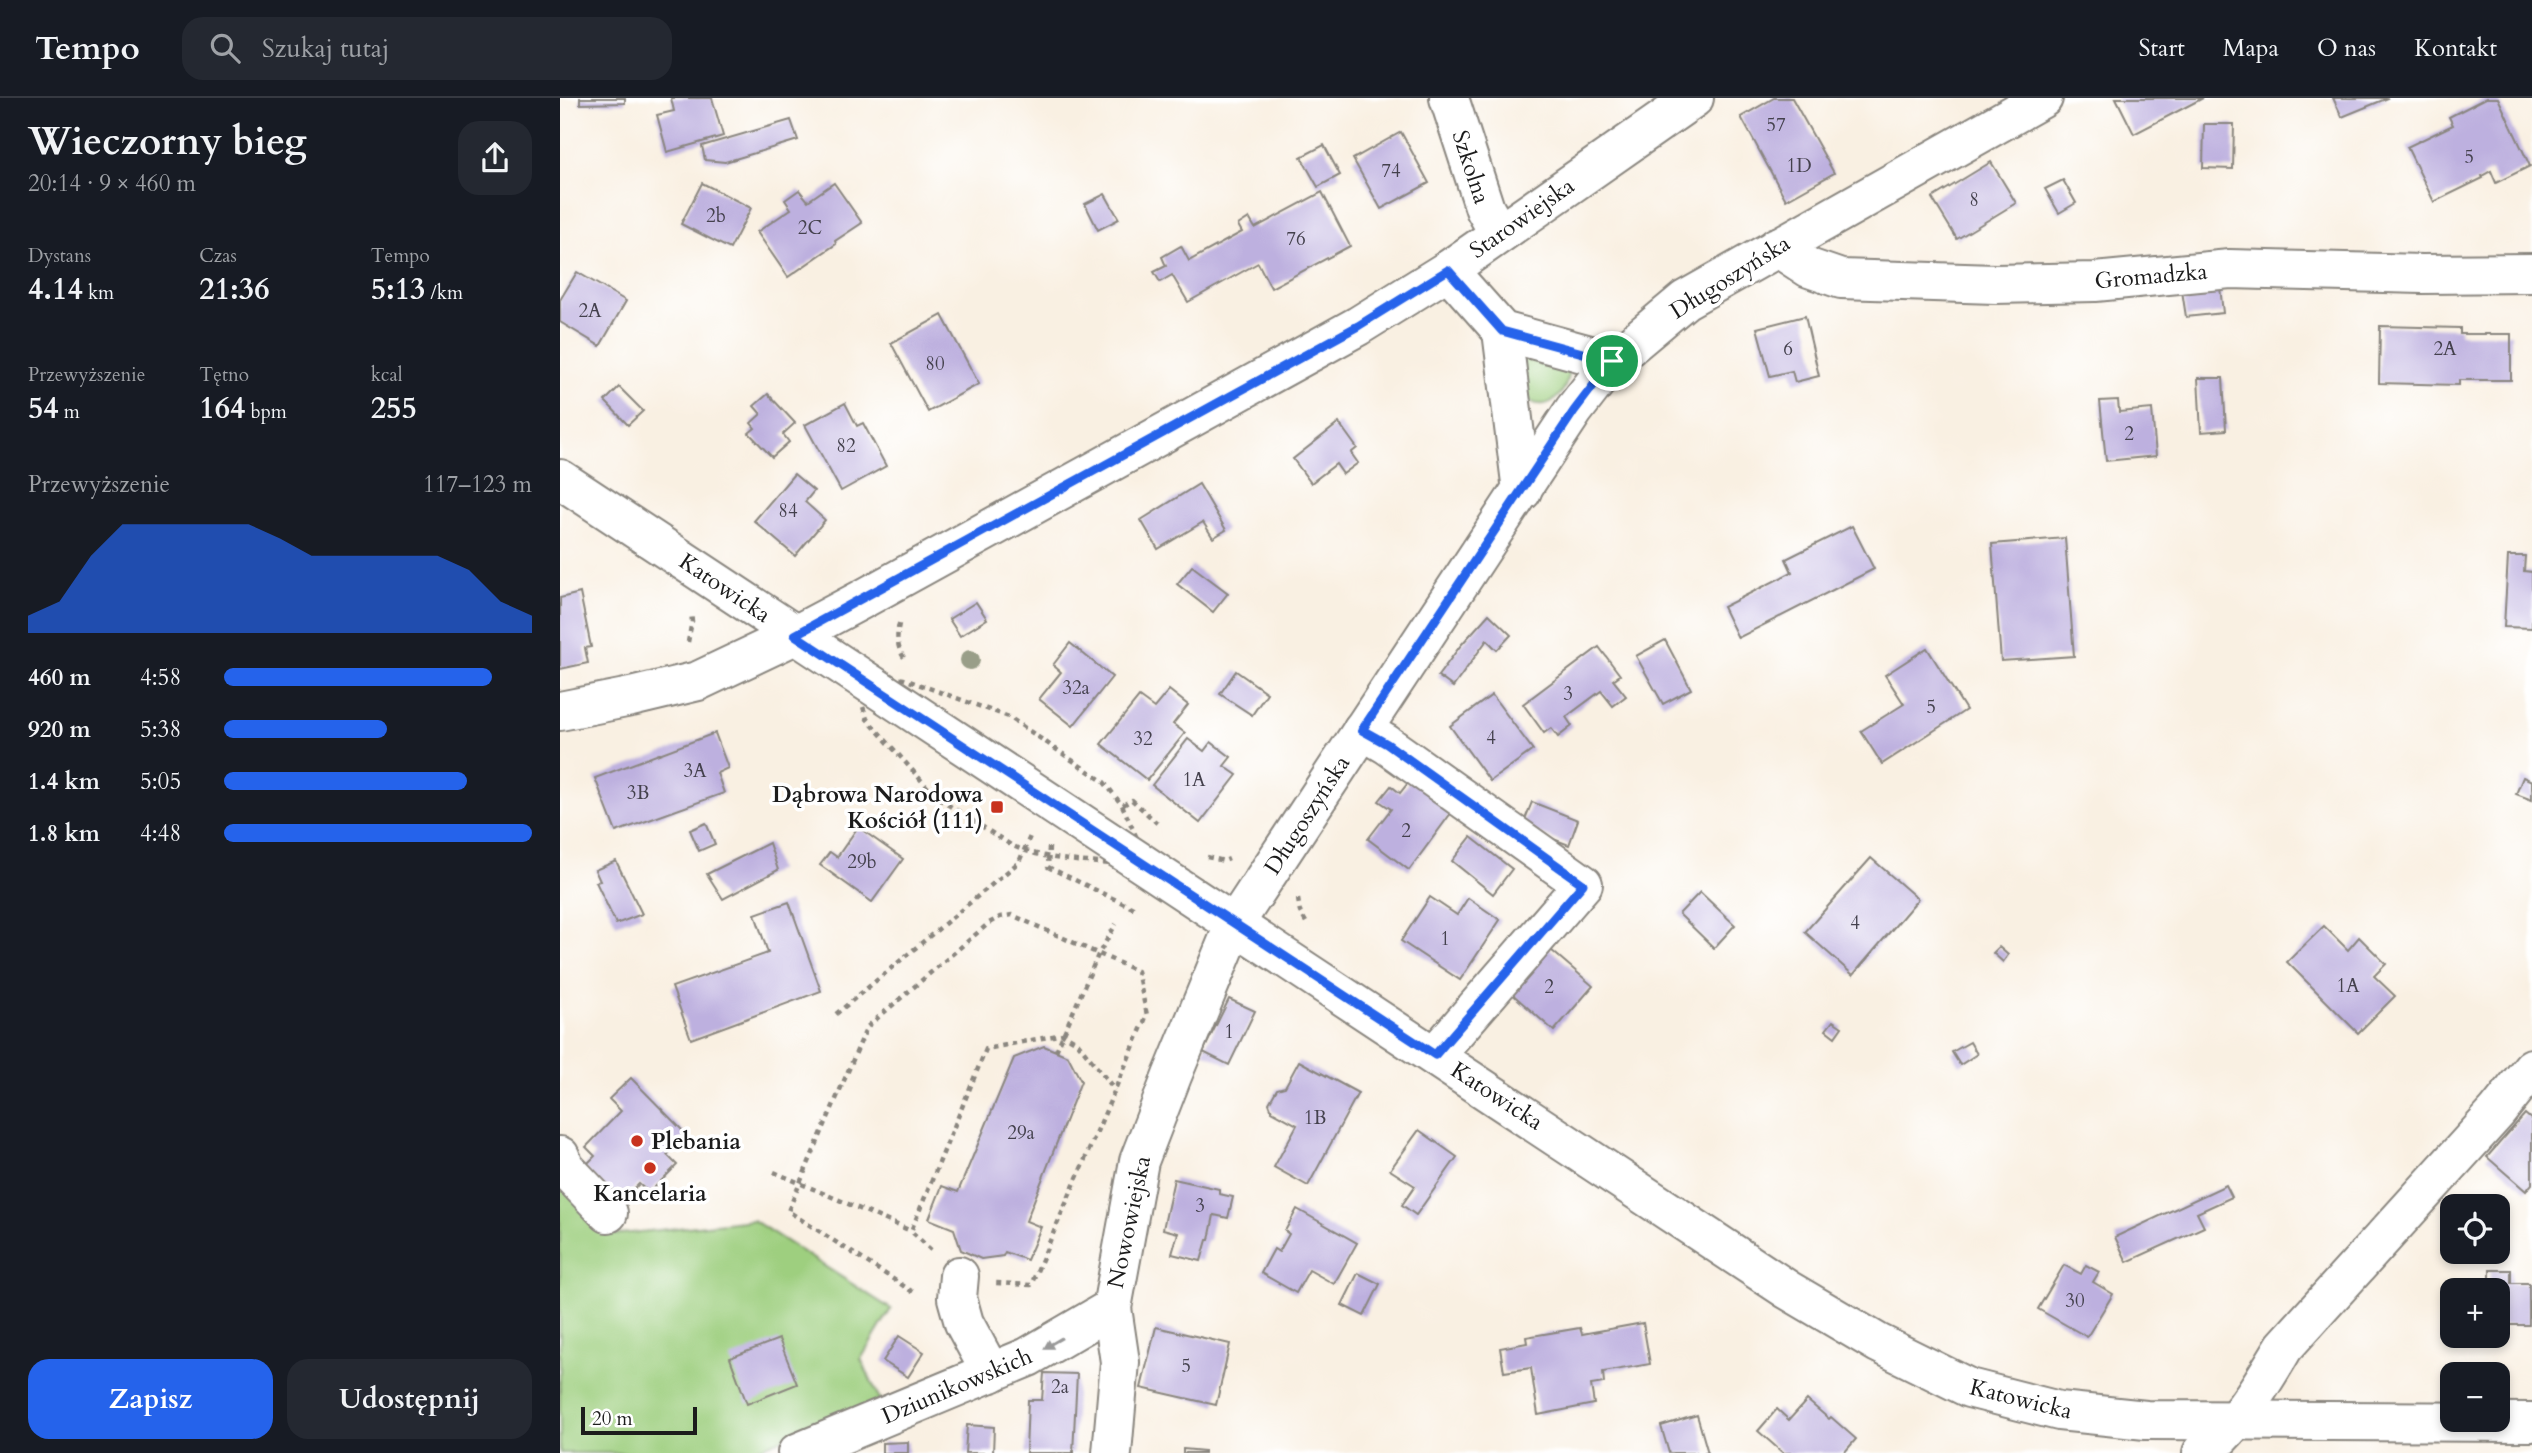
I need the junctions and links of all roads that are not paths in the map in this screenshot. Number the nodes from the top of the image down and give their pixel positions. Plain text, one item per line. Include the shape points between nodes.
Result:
1 (1449, 98) edge
2 (1694, 98) edge
3 (2043, 98) edge
4 (1499, 234) junction
5 (1777, 247) junction
6 (1448, 270) junction
7 (2532, 273) edge
8 (1502, 331) junction
9 (1612, 361) junction
10 (560, 479) edge
11 (1522, 491) junction
12 (795, 635) junction
13 (560, 711) edge
14 (1362, 730) junction
15 (1236, 923) junction
16 (1435, 1055) junction
17 (2532, 1068) edge
18 (560, 1156) edge
19 (608, 1213) dead end
20 (959, 1276) road end
21 (1112, 1308) junction
22 (991, 1373) junction
23 (2233, 1421) junction
24 (2525, 1433) edge
25 (797, 1453) edge
26 (1112, 1453) edge
27 (2202, 1453) edge

1 - 4 street, Szkolna via 1485,209
2 - 4 street, Starowiejska
3 - 5 street, Długoszyńska
4 - 6 street, Starowiejska
5 - 7 street, Gromadzka via 1810,268 1841,279 1969,284 2095,282 2230,269
5 - 9 street, Długoszyńska via 1685,300
6 - 8 street
6 - 12 street, Starowiejska via 1358,326
8 - 9 street
8 - 11 street
9 - 11 street, Długoszyńska
10 - 12 street, Katowicka
11 - 14 street, Długoszyńska
12 - 13 street, Starowiejska via 698,681
12 - 15 street, Katowicka
14 - 15 street, Długoszyńska
14 - 16 street via 1583,884
15 - 16 street, Katowicka
15 - 21 street, Nowowiejska via 1139,1160
16 - 23 street, Katowicka via 1788,1290 1878,1343 1969,1388 2059,1411 2146,1420
17 - 23 street via 2284,1347
18 - 19 street via 565,1168
20 - 22 street via 957,1297 964,1323
21 -> 22 street, Dziunikowskich
21 - 26 street, Nowowiejska via 1119,1363
22 - 25 street, Dziunikowskich
23 - 24 street, Katowicka
23 - 27 street

